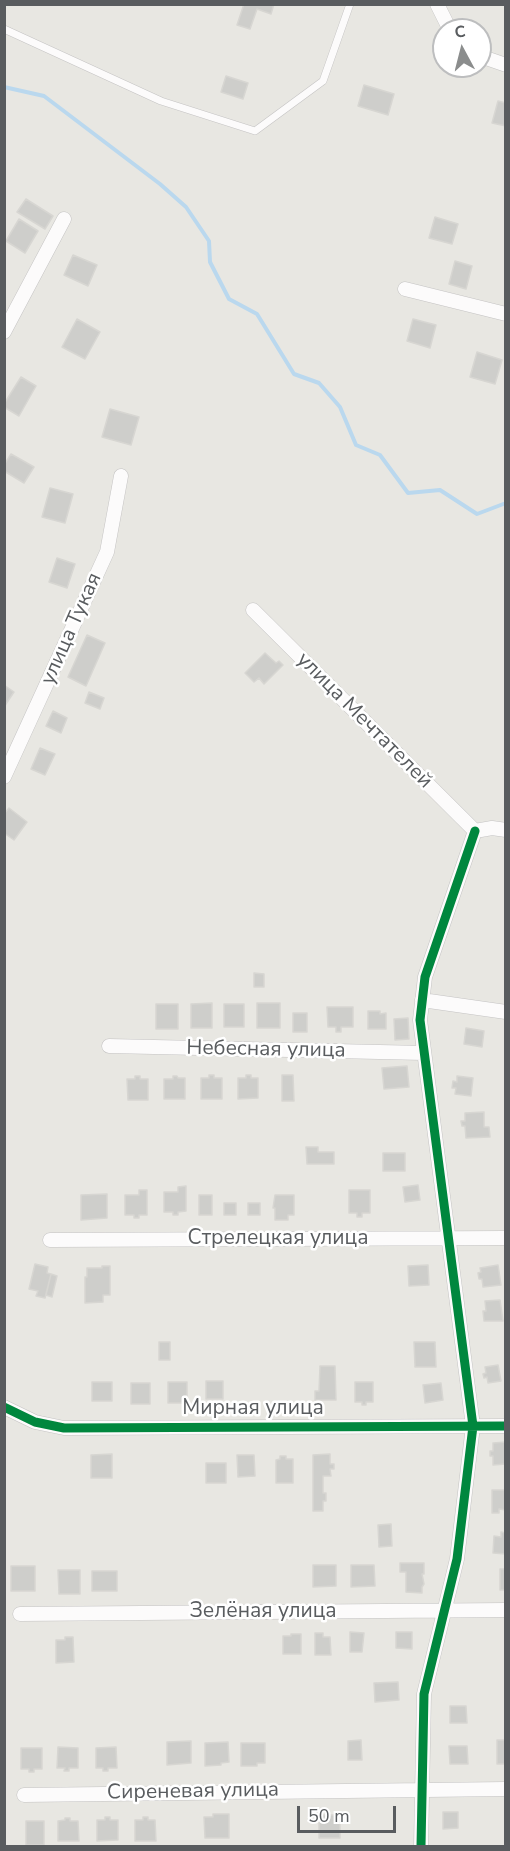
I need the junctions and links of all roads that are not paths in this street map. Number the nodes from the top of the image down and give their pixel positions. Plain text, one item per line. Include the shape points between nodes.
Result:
1 (350, 4) edge
2 (438, 4) edge
3 (444, 18) edge
4 (4, 29) edge
5 (64, 219) dead end
6 (405, 289) dead end
7 (506, 314) edge
8 (4, 332) edge
9 (121, 476) dead end
10 (253, 610) dead end
11 (4, 777) edge
12 (506, 830) edge
13 (475, 831) junction
14 (422, 1000) junction
15 (506, 1012) edge
16 (109, 1046) dead end
17 (423, 1053) junction
18 (506, 1238) edge
19 (450, 1239) junction
20 (50, 1240) dead end
21 (4, 1407) edge
22 (473, 1426) junction
23 (506, 1426) edge
24 (506, 1610) edge
25 (444, 1611) junction
26 (21, 1614) dead end
27 (506, 1789) edge
28 (421, 1790) junction
29 (24, 1795) dead end
30 (421, 1846) edge

1 - 4 lane via 323,81 255,131 161,101
2 - 3 street
5 - 8 street
6 - 7 street
9 - 11 street, улица Тукая via 107,552
10 - 13 street, улица Мечтателей
12 - 13 street
13 - 14 street via 425,977
14 - 15 street
14 - 17 street
16 - 17 street, Небесная улица
17 - 19 street
18 - 19 street, Стрелецкая улица
19 - 20 street, Стрелецкая улица
19 - 22 street
21 - 22 street, Мирная улица via 35,1422 64,1428
22 - 23 street, Мирная улица
22 - 25 street via 457,1559
24 - 25 street, Зелёная улица
25 - 26 street, Зелёная улица
25 - 28 street via 424,1694
27 - 28 street, Сиреневая улица
28 - 29 street, Сиреневая улица
28 - 30 street

